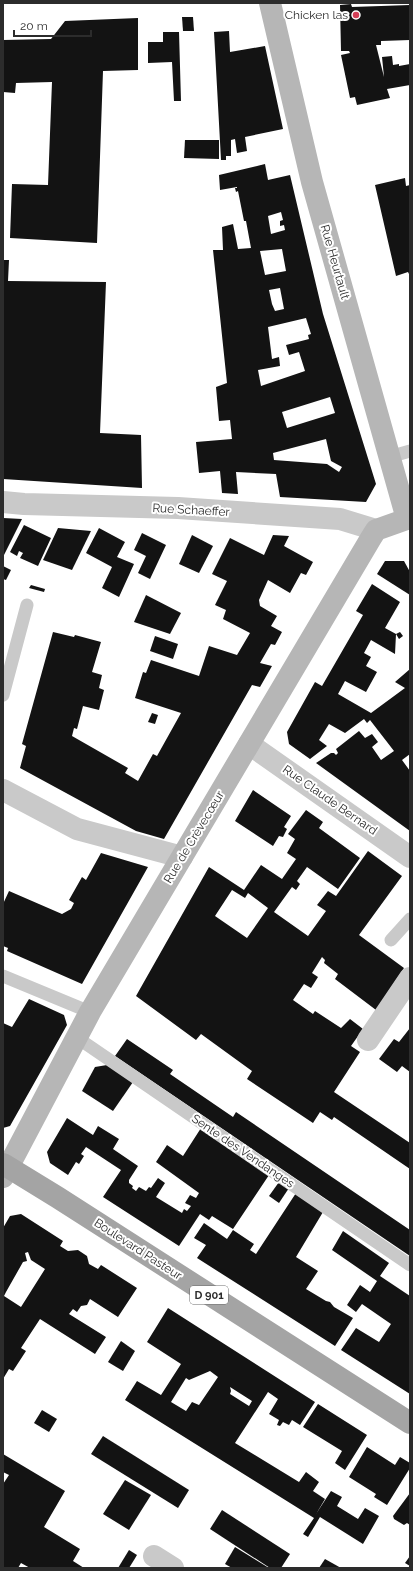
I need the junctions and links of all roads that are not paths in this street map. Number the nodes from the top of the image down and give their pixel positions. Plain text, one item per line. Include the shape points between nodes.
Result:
1 (270, 3) edge
2 (410, 451) edge
3 (389, 457) junction
4 (3, 502) edge
5 (408, 524) edge
6 (376, 530) junction
7 (27, 605) dead end
8 (3, 695) edge
9 (249, 744) junction
10 (3, 790) edge
11 (182, 857) junction
12 (410, 857) edge
13 (410, 919) edge
14 (391, 940) dead end
15 (3, 976) edge
16 (410, 978) edge
17 (90, 1012) junction
18 (76, 1037) junction
19 (368, 1040) dead end
20 (5, 1169) edge
21 (410, 1265) edge
22 (410, 1423) edge
23 (154, 1556) dead end
24 (173, 1568) edge

1 - 3 main road, Rue Heurtault via 312,182
2 - 3 lane
3 - 5 main road, Rue Heurtault
4 - 6 street, Rue Schaeffer via 178,508 340,519
5 - 6 main road
6 - 9 main road, Rue de Crèvecœur
7 - 8 lane
9 - 11 main road, Rue de Crèvecœur
9 - 12 street, Rue Claude Bernard
10 - 11 street via 78,829
11 - 17 main road, Rue de Crèvecœur
13 - 14 lane
15 - 17 lane
16 - 19 street
17 - 18 main road, Rue de Crèvecœur
18 - 20 main road, Rue de Crèvecœur via 20,1146
18 - 21 lane, Sente des Vendanges
20 - 22 main road, Boulevard Pasteur / D 901 via 57,1197
23 - 24 street

